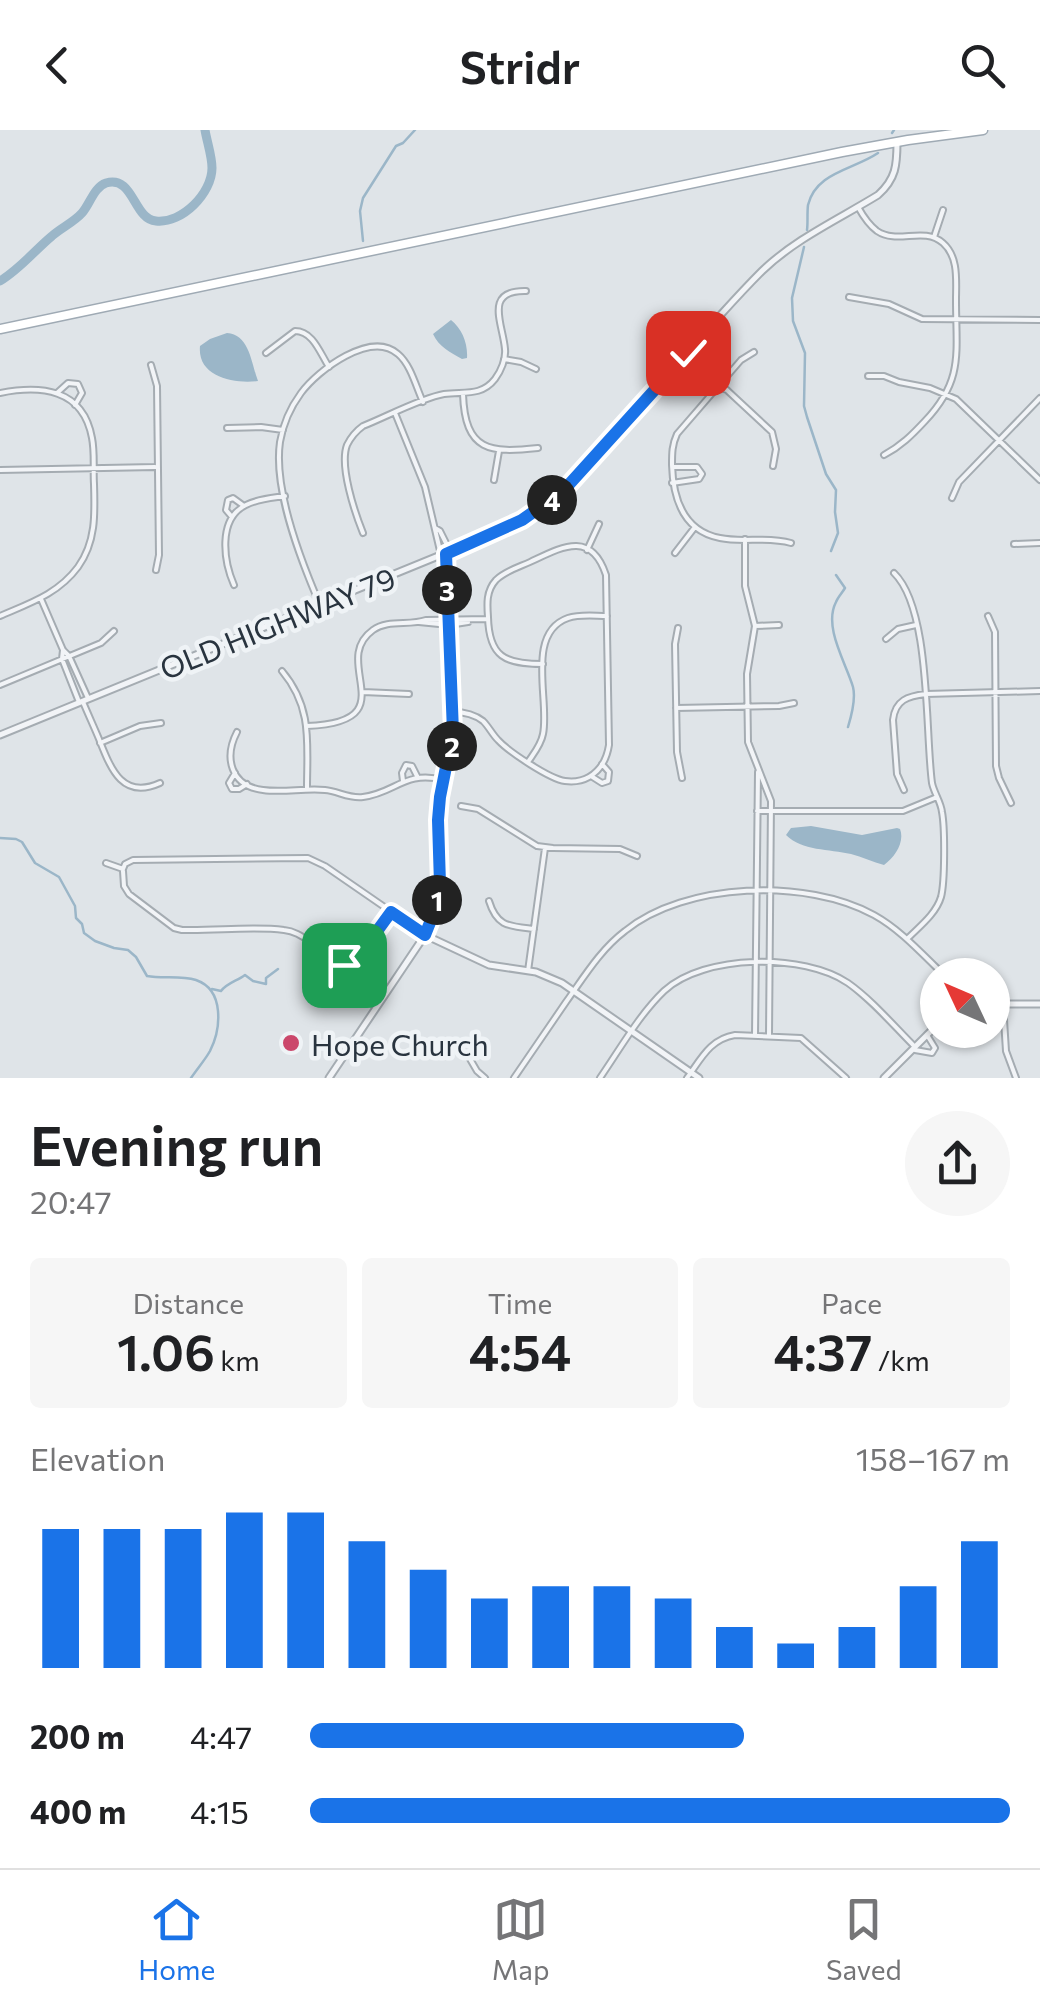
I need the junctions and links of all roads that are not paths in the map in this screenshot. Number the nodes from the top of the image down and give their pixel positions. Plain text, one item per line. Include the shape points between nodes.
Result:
1 (983, 130) edge
2 (897, 142) junction
3 (858, 208) junction
4 (943, 210) dead end
5 (934, 237) junction
6 (526, 290) dead end
7 (849, 297) dead end
8 (956, 320) junction
9 (1040, 320) edge
10 (0, 329) edge
11 (754, 352) dead end
12 (266, 353) dead end
13 (688, 353) junction
14 (504, 359) junction
15 (682, 359) junction
16 (151, 364) dead end
17 (329, 367) junction
18 (536, 368) dead end
19 (868, 376) dead end
20 (719, 385) junction
21 (0, 393) edge
22 (58, 393) junction
23 (463, 394) junction
24 (947, 394) junction
25 (1040, 398) edge
26 (423, 402) junction
27 (75, 406) junction
28 (394, 413) junction
29 (227, 428) dead end
30 (282, 430) junction
31 (998, 440) junction
32 (538, 448) dead end
33 (499, 451) junction
34 (884, 454) dead end
35 (773, 466) dead end
36 (93, 467) junction
37 (158, 467) junction
38 (672, 467) junction
39 (0, 470) edge
40 (494, 480) dead end
41 (1040, 480) edge
42 (672, 484) junction
43 (285, 496) junction
44 (952, 498) dead end
45 (244, 506) junction
46 (232, 517) junction
47 (599, 524) dead end
48 (696, 527) junction
49 (435, 528) junction
50 (363, 533) dead end
51 (745, 540) junction
52 (791, 543) dead end
53 (1040, 543) edge
54 (1014, 544) dead end
55 (586, 550) junction
56 (446, 553) junction
57 (674, 553) dead end
58 (156, 570) dead end
59 (894, 573) dead end
60 (234, 585) dead end
61 (42, 599) junction
62 (320, 605) junction
63 (0, 616) edge
64 (607, 616) junction
65 (988, 616) dead end
66 (488, 619) junction
67 (448, 622) junction
68 (779, 625) dead end
69 (916, 625) junction
70 (755, 626) junction
71 (678, 628) dead end
72 (114, 631) dead end
73 (886, 640) dead end
74 (63, 650) junction
75 (69, 656) junction
76 (62, 659) junction
77 (543, 664) junction
78 (282, 671) dead end
79 (0, 685) edge
80 (363, 692) junction
81 (995, 692) junction
82 (1040, 692) edge
83 (409, 694) dead end
84 (926, 694) junction
85 (83, 701) junction
86 (794, 703) dead end
87 (748, 706) junction
88 (676, 708) junction
89 (453, 712) junction
90 (161, 724) dead end
91 (307, 726) junction
92 (237, 732) dead end
93 (0, 735) edge
94 (100, 743) junction
95 (528, 762) junction
96 (602, 764) junction
97 (758, 768) junction
98 (235, 773) junction
99 (418, 776) junction
100 (591, 776) junction
101 (682, 778) dead end
102 (444, 780) junction
103 (403, 781) junction
104 (160, 782) dead end
105 (247, 784) junction
106 (307, 789) junction
107 (904, 790) dead end
108 (937, 797) junction
109 (1011, 803) dead end
110 (461, 806) dead end
111 (771, 810) junction
112 (757, 811) junction
113 (545, 848) junction
114 (637, 856) dead end
115 (106, 863) dead end
116 (123, 869) junction
117 (756, 892) junction
118 (771, 892) junction
119 (489, 901) dead end
120 (391, 912) junction
121 (534, 929) junction
122 (425, 935) junction
123 (907, 939) junction
124 (355, 953) junction
125 (342, 956) junction
126 (927, 958) edge
127 (756, 963) junction
128 (770, 964) junction
129 (528, 971) junction
130 (574, 991) junction
131 (1010, 1004) edge
132 (1040, 1004) edge
133 (632, 1032) junction
134 (755, 1035) junction
135 (769, 1035) junction
136 (920, 1041) edge
137 (914, 1048) junction
138 (935, 1048) edge
139 (1006, 1048) edge
140 (470, 1059) dead end
141 (689, 1075) edge
142 (328, 1078) edge
143 (485, 1078) edge
144 (514, 1078) edge
145 (600, 1078) edge
146 (700, 1078) edge
147 (846, 1078) edge
148 (884, 1078) edge
149 (1016, 1078) edge

1 - 2 main road
2 - 3 street, OLD HIGHWAY 79 via 892,181
2 - 10 main road
3 - 5 street via 890,237
3 - 13 street, OLD HIGHWAY 79 via 766,268
4 - 5 street
5 - 8 street via 954,262
6 - 14 street via 510,292 499,306
7 - 8 street via 922,319
8 - 9 street
8 - 24 street via 956,365
11 - 20 street
12 - 17 street via 300,330
13 - 15 street, OLD HIGHWAY 79
13 - 20 street
14 - 18 street
14 - 23 street via 491,383
15 - 20 street
15 - 56 street, OLD HIGHWAY 79 via 564,490 522,520
16 - 37 street
17 - 26 street via 365,347 389,348 403,360
17 - 30 street via 302,390
19 - 24 street
20 - 35 street via 772,432
20 - 38 street via 677,434
21 - 22 street
22 - 27 street
22 - 27 street via 68,383 78,384 82,393
23 - 26 street
23 - 33 street via 474,436
24 - 31 street
24 - 34 street via 903,443
25 - 31 street
26 - 28 street
27 - 36 street via 90,431
28 - 49 street
28 - 50 street via 358,430 346,450
29 - 30 street
30 - 43 street
31 - 41 street
31 - 44 street
32 - 33 street
33 - 40 street
36 - 37 street
36 - 39 street
36 - 61 street via 94,526 86,551 64,583
37 - 58 street
38 - 42 street
38 - 42 street via 702,474
42 - 48 street via 679,507
43 - 45 street
43 - 62 street via 296,549
45 - 46 street
45 - 46 street via 228,500
46 - 60 street via 226,532
47 - 55 street
48 - 51 street
48 - 57 street
49 - 56 street
49 - 56 street
51 - 52 street
51 - 70 street
53 - 54 street
55 - 64 street via 606,575
55 - 66 street via 555,548 500,576 489,592
56 - 62 street, OLD HIGHWAY 79
56 - 67 street
59 - 69 street via 909,593
61 - 63 street
61 - 74 street
62 - 85 street, OLD HIGHWAY 79
64 - 77 street via 559,623 544,642
64 - 96 street via 609,745
65 - 81 street via 995,632
66 - 67 street
66 - 77 street via 492,644 502,656
67 - 80 street via 380,626 364,639 356,659
67 - 89 street
68 - 70 street
69 - 73 street
69 - 84 street
70 - 87 street
71 - 88 street
72 - 75 street
74 - 75 street
74 - 76 street
75 - 76 street
75 - 85 street
76 - 79 street
76 - 85 street
77 - 95 street via 544,730
78 - 91 street via 301,700
80 - 83 street
80 - 91 street via 358,709 344,721
81 - 82 street
81 - 84 street
81 - 109 street via 996,766
84 - 107 street via 906,698 894,712
84 - 108 street
85 - 93 street, OLD HIGHWAY 79
85 - 94 street
86 - 87 street
87 - 88 street
87 - 97 street via 749,748
88 - 101 street
89 - 95 street via 483,722
89 - 102 street
90 - 94 street
91 - 106 street
92 - 98 street via 229,754
94 - 104 street via 120,780 142,788
95 - 100 street via 562,781
96 - 100 street
96 - 100 street via 608,781
97 - 111 street
97 - 112 street
98 - 105 street
98 - 105 street via 232,789
99 - 102 street
99 - 103 street
99 - 103 street via 406,765
102 - 122 street via 440,884
103 - 106 street via 362,797
105 - 106 street
108 - 111 street via 903,811
108 - 123 street via 943,888 936,908
110 - 113 street
111 - 112 street
111 - 118 street
112 - 117 street
113 - 114 street via 620,849
113 - 121 street
115 - 116 street
116 - 120 street via 133,860 308,858
116 - 125 street via 129,894 174,928 290,930
117 - 118 street
117 - 127 street
117 - 130 street via 702,895 651,913 612,942
118 - 123 street via 845,902
118 - 128 street
119 - 121 street via 499,921
120 - 122 street
120 - 124 street
121 - 129 street
122 - 129 street via 477,960
122 - 142 street
123 - 126 street
124 - 125 street
124 - 125 street via 352,967
127 - 128 street
127 - 133 street via 716,965 681,978
127 - 134 street
128 - 135 street
128 - 137 street via 813,967 838,977
129 - 130 street
130 - 133 street
130 - 144 street
131 - 132 street
133 - 141 street
133 - 145 street
134 - 135 street
134 - 141 street via 720,1039
135 - 147 street via 801,1038
136 - 137 street
137 - 138 street via 928,1054
137 - 148 street
139 - 149 street
140 - 143 street
141 - 146 street

